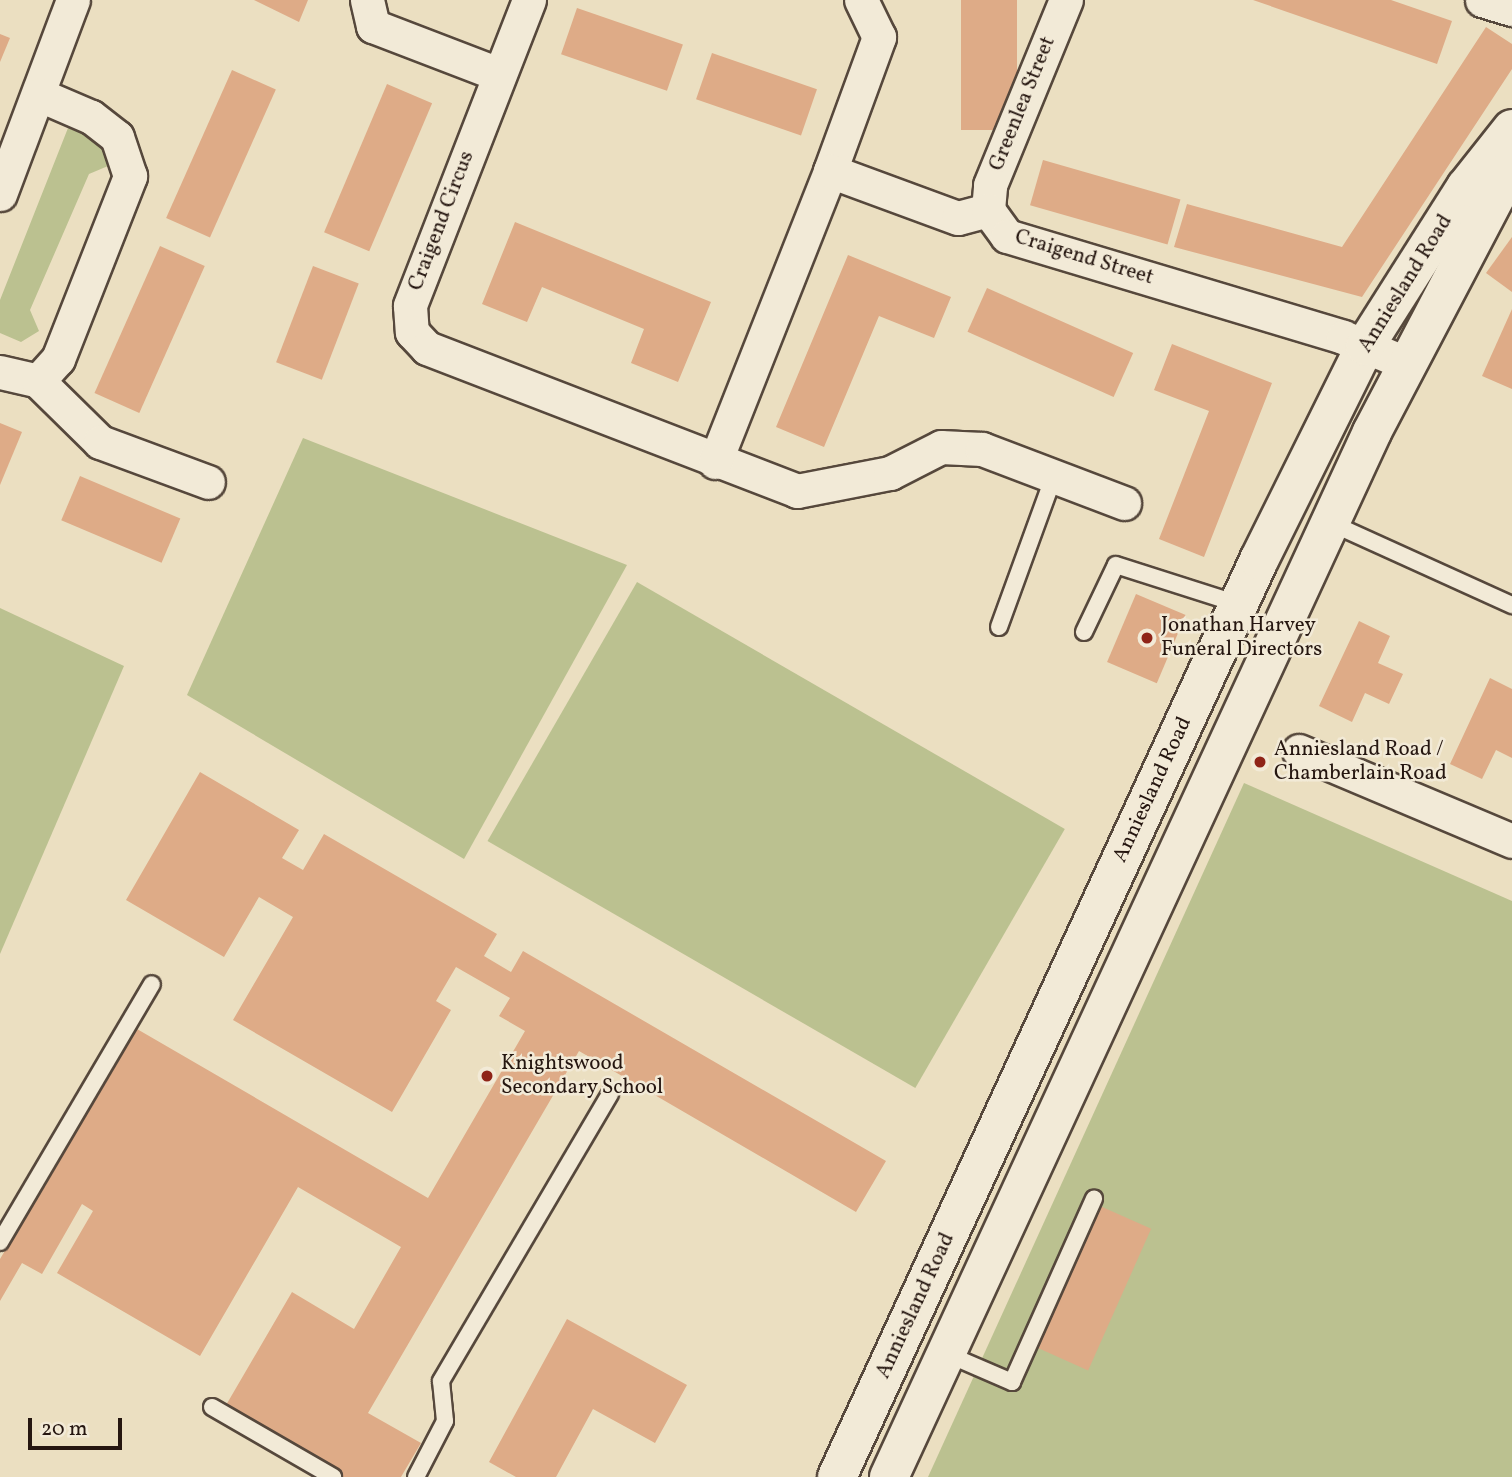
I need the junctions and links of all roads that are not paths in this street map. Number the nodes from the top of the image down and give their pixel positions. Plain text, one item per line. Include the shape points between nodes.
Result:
1 (73, 0) edge
2 (367, 0) edge
3 (529, 0) edge
4 (861, 0) edge
5 (1066, 0) edge
6 (1482, 0) edge
7 (1512, 9) edge
8 (498, 74) junction
9 (40, 95) junction
10 (1512, 129) edge
11 (1512, 165) edge
12 (830, 171) junction
13 (0, 194) edge
14 (988, 209) junction
15 (1365, 346) junction
16 (1408, 364) junction
17 (0, 372) edge
18 (38, 381) junction
19 (715, 462) junction
20 (1054, 476) junction
21 (208, 482) dead end
22 (1124, 503) dead end
23 (1331, 523) junction
24 (1238, 604) junction
25 (1512, 605) edge
26 (999, 627) dead end
27 (1084, 632) dead end
28 (1298, 751) dead end
29 (1512, 841) edge
30 (152, 984) dead end
31 (610, 1094) dead end
32 (1094, 1199) dead end
33 (0, 1242) edge
34 (947, 1354) junction
35 (212, 1407) dead end
36 (333, 1477) edge
37 (416, 1477) edge
38 (837, 1477) edge
39 (889, 1477) edge

1 - 9 street
2 - 8 street via 373,26
3 - 8 street, Craigend Circus
4 - 12 street via 879,37
5 - 14 street, Greenlea Street via 990,185
6 - 7 street
8 - 19 street, Craigend Circus via 414,290 412,332 427,348
9 - 13 street
9 - 18 street via 91,117 117,137 130,176 58,359
10 - 15 street, Anniesland Road via 1466,187
11 - 16 street, Anniesland Road
12 - 14 street via 958,218
12 - 19 street
14 - 15 street, Craigend Street via 1007,236
15 - 16 street, Craigend Street
15 - 24 street, Anniesland Road
16 - 23 street, Anniesland Road
17 - 18 street
18 - 21 street via 100,442
19 - 20 street, Craigend Circus via 797,491 890,473 941,447 982,449
20 - 22 street, Craigend Circus
20 - 26 lane
23 - 25 lane
23 - 34 street, Anniesland Road
24 - 27 lane via 1116,565
24 - 38 street, Anniesland Road
28 - 29 street
30 - 33 lane
31 - 37 lane via 441,1381 445,1421
32 - 34 lane via 1012,1382
34 - 39 street, Anniesland Road
35 - 36 lane

